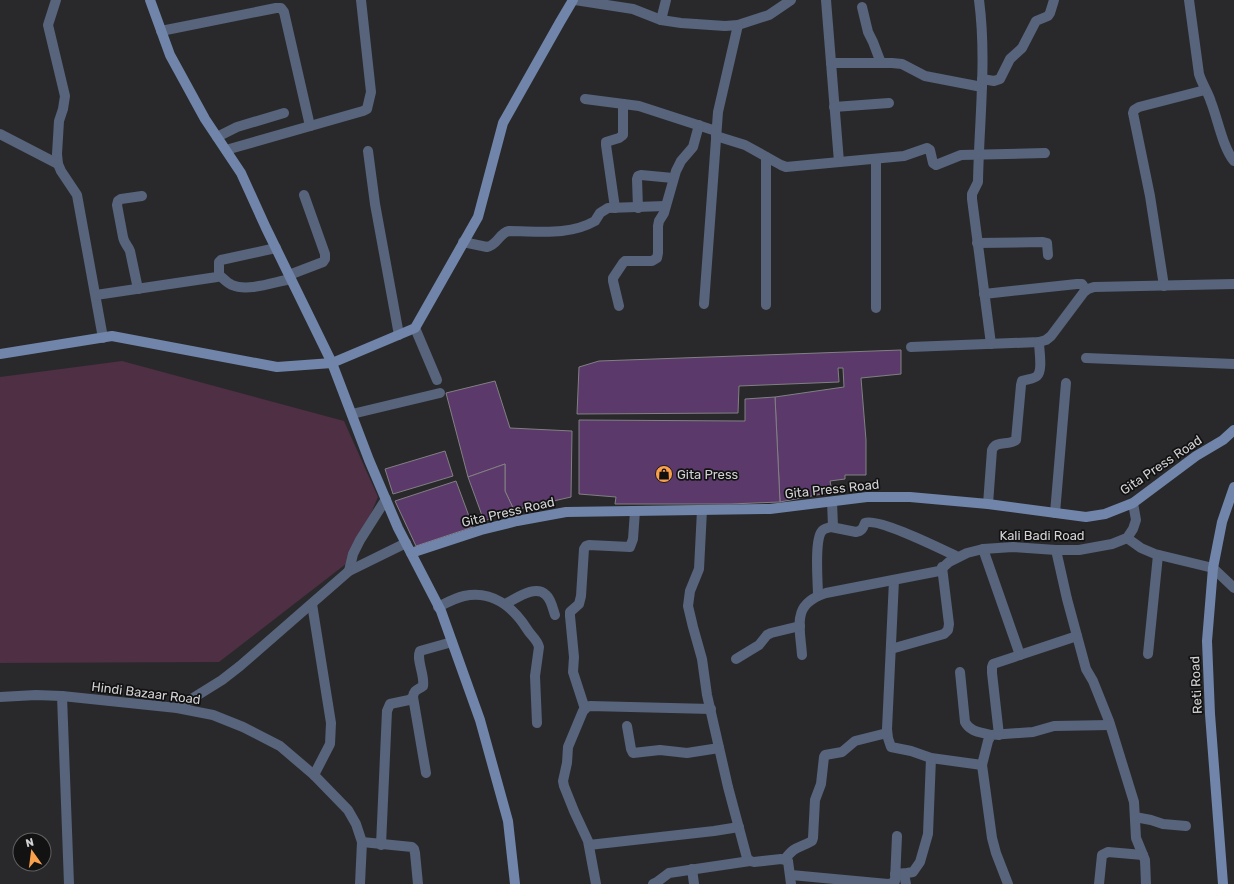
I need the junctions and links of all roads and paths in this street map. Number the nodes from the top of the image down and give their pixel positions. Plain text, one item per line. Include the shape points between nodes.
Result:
1 (56, 0) edge
2 (150, 0) edge
3 (361, 0) edge
4 (574, 0) edge
5 (666, 0) edge
6 (791, 0) edge
7 (826, 0) edge
8 (979, 0) edge
9 (1054, 0) edge
10 (1190, 0) edge
11 (862, 7) dead end
12 (661, 20) junction
13 (738, 25) junction
14 (161, 31) junction
15 (831, 63) junction
16 (881, 63) junction
17 (982, 83) junction
18 (1205, 90) junction
19 (585, 99) dead end
20 (889, 103) dead end
21 (623, 104) junction
22 (834, 107) junction
23 (284, 112) dead end
24 (699, 125) junction
25 (310, 126) junction
26 (716, 133) junction
27 (0, 134) edge
28 (217, 137) junction
29 (226, 150) junction
30 (368, 150) dead end
31 (1045, 153) dead end
32 (979, 154) junction
33 (766, 157) junction
34 (876, 159) junction
35 (1234, 161) edge
36 (838, 162) junction
37 (58, 164) junction
38 (673, 178) junction
39 (304, 195) dead end
40 (142, 196) dead end
41 (665, 206) junction
42 (615, 208) junction
43 (638, 208) junction
44 (463, 242) junction
45 (978, 243) junction
46 (276, 248) junction
47 (1048, 255) dead end
48 (219, 275) junction
49 (290, 277) junction
50 (1234, 284) edge
51 (1164, 286) junction
52 (138, 289) junction
53 (1086, 290) junction
54 (984, 294) junction
55 (96, 295) junction
56 (704, 304) dead end
57 (766, 305) dead end
58 (619, 306) dead end
59 (876, 308) dead end
60 (415, 328) junction
61 (399, 335) junction
62 (103, 338) junction
63 (1039, 342) junction
64 (991, 344) junction
65 (911, 347) dead end
66 (0, 354) edge
67 (1086, 358) dead end
68 (332, 363) junction
69 (1234, 364) edge
70 (437, 380) dead end
71 (1066, 383) dead end
72 (440, 392) dead end
73 (352, 414) junction
74 (1234, 430) edge
75 (1234, 487) edge
76 (386, 499) junction
77 (832, 502) junction
78 (1132, 503) junction
79 (988, 504) junction
80 (702, 510) junction
81 (635, 511) junction
82 (1055, 513) junction
83 (831, 527) junction
84 (1126, 538) junction
85 (406, 544) junction
86 (983, 549) junction
87 (1056, 550) junction
88 (411, 553) junction
89 (962, 555) junction
90 (1158, 555) junction
91 (942, 567) junction
92 (1213, 568) junction
93 (349, 571) junction
94 (894, 580) junction
95 (1234, 588) edge
96 (818, 596) junction
97 (312, 604) junction
98 (505, 604) junction
99 (438, 607) junction
100 (555, 615) dead end
101 (800, 626) junction
102 (1077, 636) junction
103 (452, 642) junction
104 (891, 649) junction
105 (1148, 654) dead end
106 (1020, 655) junction
107 (802, 656) dead end
108 (736, 659) dead end
109 (960, 672) dead end
110 (62, 696) junction
111 (0, 697) edge
112 (413, 697) junction
113 (177, 708) junction
114 (585, 709) junction
115 (711, 709) junction
116 (537, 723) dead end
117 (1110, 725) junction
118 (627, 726) dead end
119 (887, 733) junction
120 (995, 735) junction
121 (719, 748) junction
122 (931, 758) junction
123 (982, 765) junction
124 (426, 773) dead end
125 (314, 775) junction
126 (1135, 817) junction
127 (1186, 826) dead end
128 (739, 827) junction
129 (897, 836) dead end
130 (362, 842) junction
131 (381, 844) junction
132 (589, 845) junction
133 (1143, 856) junction
134 (785, 860) junction
135 (750, 861) junction
136 (692, 869) junction
137 (902, 877) edge
138 (791, 879) edge
139 (69, 884) edge
140 (360, 884) edge
141 (418, 884) edge
142 (515, 884) edge
143 (596, 884) edge
144 (652, 884) edge
145 (694, 884) edge
146 (1008, 884) edge
147 (1099, 884) edge
148 (1146, 884) edge
149 (1223, 884) edge

1 - 37 street via 48,25 65,96 58,121
2 - 14 street
3 - 25 street via 371,92 367,109
4 - 12 street via 633,10
4 - 44 street via 503,123 478,216
5 - 12 street
6 - 13 street via 769,15
7 - 15 street
8 - 17 street via 983,36
9 - 17 street via 1050,13 1036,21 1022,48 1010,59 1000,79
10 - 18 street via 1197,66
11 - 16 street via 868,32
12 - 13 street
13 - 26 street via 718,112
14 - 25 street via 281,8
14 - 28 street via 170,55
15 - 16 street
15 - 22 street
16 - 17 street via 902,64 925,76
17 - 32 street
18 - 35 street
18 - 51 street via 1139,107 1133,113 1150,196
19 - 21 street
20 - 22 street
21 - 24 street via 645,108
21 - 42 street via 623,135 606,142
22 - 36 street
23 - 28 street via 238,127
24 - 26 street
24 - 38 street via 694,147 681,161
25 - 29 street
26 - 33 street
26 - 56 street
27 - 37 street
28 - 29 street
29 - 46 street via 241,172
30 - 61 street via 375,204
31 - 32 street
32 - 34 street via 961,155 936,165 927,148 904,156
32 - 45 street via 978,182 972,194
33 - 36 street via 786,166
33 - 57 street
34 - 36 street
34 - 59 street
37 - 55 street via 77,195
38 - 41 street
38 - 43 street via 638,176
39 - 49 street via 325,259
40 - 52 street via 121,199 117,205
41 - 43 street
41 - 58 street via 658,226 657,258 652,261 625,261 613,278
42 - 43 street
42 - 44 street via 603,210 595,221 564,232 509,231 502,234 493,246 487,247
44 - 60 street
45 - 47 street via 1043,242 1047,243
45 - 54 street
46 - 48 street via 221,260
46 - 49 street
48 - 49 street via 227,282 240,287
48 - 52 street via 214,278
49 - 68 street
50 - 51 street
51 - 53 street via 1094,287
52 - 55 street
53 - 54 street via 1082,284 1077,284
53 - 63 street via 1051,336
54 - 64 street
55 - 62 street
60 - 61 street
60 - 70 street
61 - 68 street
62 - 66 street
62 - 68 street via 112,336 277,367
63 - 64 street
63 - 79 street via 1041,371 1035,378 1022,381 1016,440 997,444 992,450
64 - 65 street
67 - 69 street
68 - 73 street
71 - 82 street
72 - 73 street
73 - 76 street
74 - 78 street, Gita Press Road
75 - 92 street, Reti Road via 1222,522
76 - 85 street
76 - 93 street via 360,540
77 - 79 street, Gita Press Road via 867,497 910,497
77 - 80 street, Gita Press Road via 770,509
77 - 83 street
78 - 82 street, Gita Press Road via 1105,514 1086,517
78 - 84 street via 1136,520 1134,529
79 - 82 street, Gita Press Road
80 - 81 street, Gita Press Road
80 - 115 street via 698,569 688,606 702,659
81 - 88 street, Gita Press Road via 566,512 544,515 481,530
81 - 114 street via 630,547 589,545 584,549 581,596 570,616 573,672
83 - 89 street via 859,532 865,523 870,521
83 - 96 street via 821,532 818,545
84 - 87 street, Kali Badi Road via 1112,544 1079,550
84 - 90 street
85 - 88 street
85 - 93 street
86 - 87 street, Kali Badi Road via 1013,547
86 - 89 street, Kali Badi Road
86 - 106 street
87 - 102 street
88 - 99 street
89 - 91 street, Kali Badi Road
90 - 92 street
90 - 105 street
91 - 94 street, Kali Badi Road via 939,571
91 - 104 street via 948,630 944,634
92 - 95 street
92 - 149 street, Reti Road via 1207,641
93 - 97 street
94 - 96 street, Kali Badi Road
94 - 104 street
96 - 101 street via 808,602 801,611
97 - 113 street via 222,680
97 - 125 street via 331,723 330,744
98 - 99 street via 484,595 469,595
98 - 100 street via 531,592 542,592 547,595
98 - 116 street via 538,642 535,676
99 - 103 street
101 - 107 street
101 - 108 street via 771,633 759,645
102 - 106 street
102 - 117 street via 1086,669
103 - 112 street via 420,651 424,682
103 - 142 street via 480,720 508,821
104 - 119 street
106 - 120 street via 992,667
109 - 120 street via 965,722 971,730
110 - 111 street, Hindi Bazaar Road
110 - 113 street, Hindi Bazaar Road
110 - 139 street
112 - 124 street
112 - 131 street via 390,704 387,711
113 - 125 street, Hindi Bazaar Road via 213,715 243,727 280,746
114 - 115 street via 590,706
114 - 132 street via 568,747 563,781
115 - 121 street
117 - 120 street via 1054,726 1033,732
117 - 126 street via 1134,802
118 - 121 street via 633,753 660,750 682,753
119 - 122 street via 891,747
119 - 134 street via 855,741 842,752 825,755 822,784 815,800 814,838 792,850
120 - 123 street via 988,741
121 - 128 street
122 - 123 street
122 - 137 street via 928,834 920,862 913,872
123 - 146 street via 992,838
125 - 130 street, Hindi Bazaar Road via 348,810
126 - 127 street via 1163,824
126 - 133 street via 1136,838
128 - 132 street
128 - 135 street
129 - 137 street
130 - 131 street
130 - 140 street, Hindi Bazaar Road
131 - 141 street via 414,849
132 - 143 street
133 - 147 street via 1105,853 1101,857
133 - 148 street
134 - 135 street
134 - 138 street via 788,861
135 - 136 street
136 - 144 street via 669,873
136 - 145 street
137 - 138 street via 888,884

